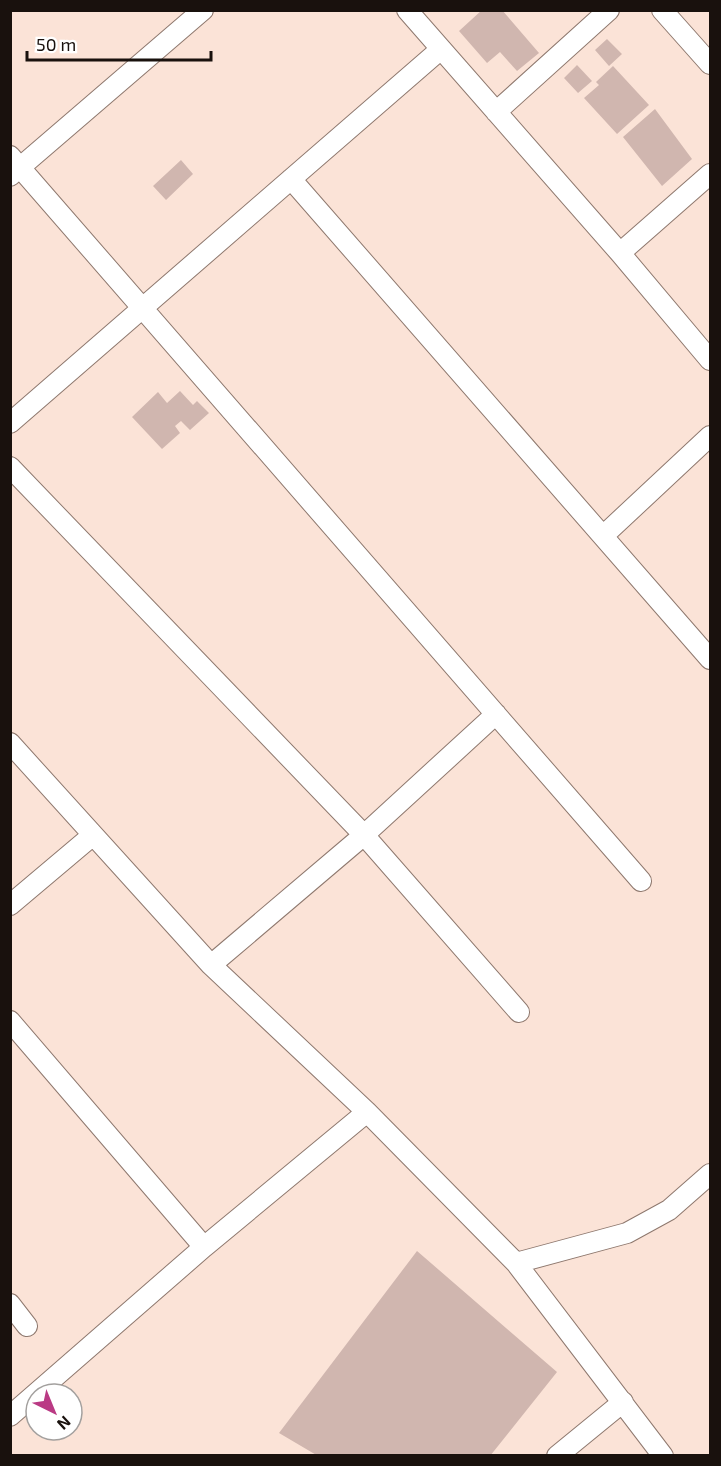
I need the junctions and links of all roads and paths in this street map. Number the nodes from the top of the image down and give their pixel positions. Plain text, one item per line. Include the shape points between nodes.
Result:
1 (203, 10) edge
2 (407, 10) edge
3 (609, 10) edge
4 (662, 10) edge
5 (441, 49) junction
6 (711, 64) edge
7 (496, 112) junction
8 (14, 167) edge
9 (711, 174) edge
10 (291, 179) junction
11 (620, 253) junction
12 (143, 308) junction
13 (711, 360) edge
14 (10, 423) edge
15 (711, 436) edge
16 (10, 467) edge
17 (603, 536) junction
18 (711, 659) edge
19 (496, 714) junction
20 (10, 743) edge
21 (93, 835) junction
22 (364, 835) junction
23 (641, 880) dead end
24 (10, 905) edge
25 (211, 965) junction
26 (519, 1012) dead end
27 (10, 1021) edge
28 (367, 1112) junction
29 (711, 1174) edge
30 (204, 1247) junction
31 (516, 1263) junction
32 (10, 1304) edge
33 (27, 1326) dead end
34 (623, 1402) junction
35 (10, 1416) edge
36 (557, 1455) edge
37 (663, 1455) edge

1 - 8 street
2 - 5 street
3 - 7 street
4 - 6 street
5 - 7 street
5 - 10 street
7 - 11 street
8 - 12 street
9 - 11 street
10 - 12 street
10 - 17 street
11 - 13 street
12 - 14 street
12 - 19 street
15 - 17 street
16 - 22 street
17 - 18 street
19 - 22 street
19 - 23 street
20 - 21 street
21 - 24 street
21 - 25 street
22 - 25 street
22 - 26 street
25 - 28 street
27 - 30 street
28 - 30 street
28 - 31 street
29 - 31 street via 669,1210 627,1233
30 - 35 street
31 - 34 street
32 - 33 street
34 - 36 street
34 - 37 street

